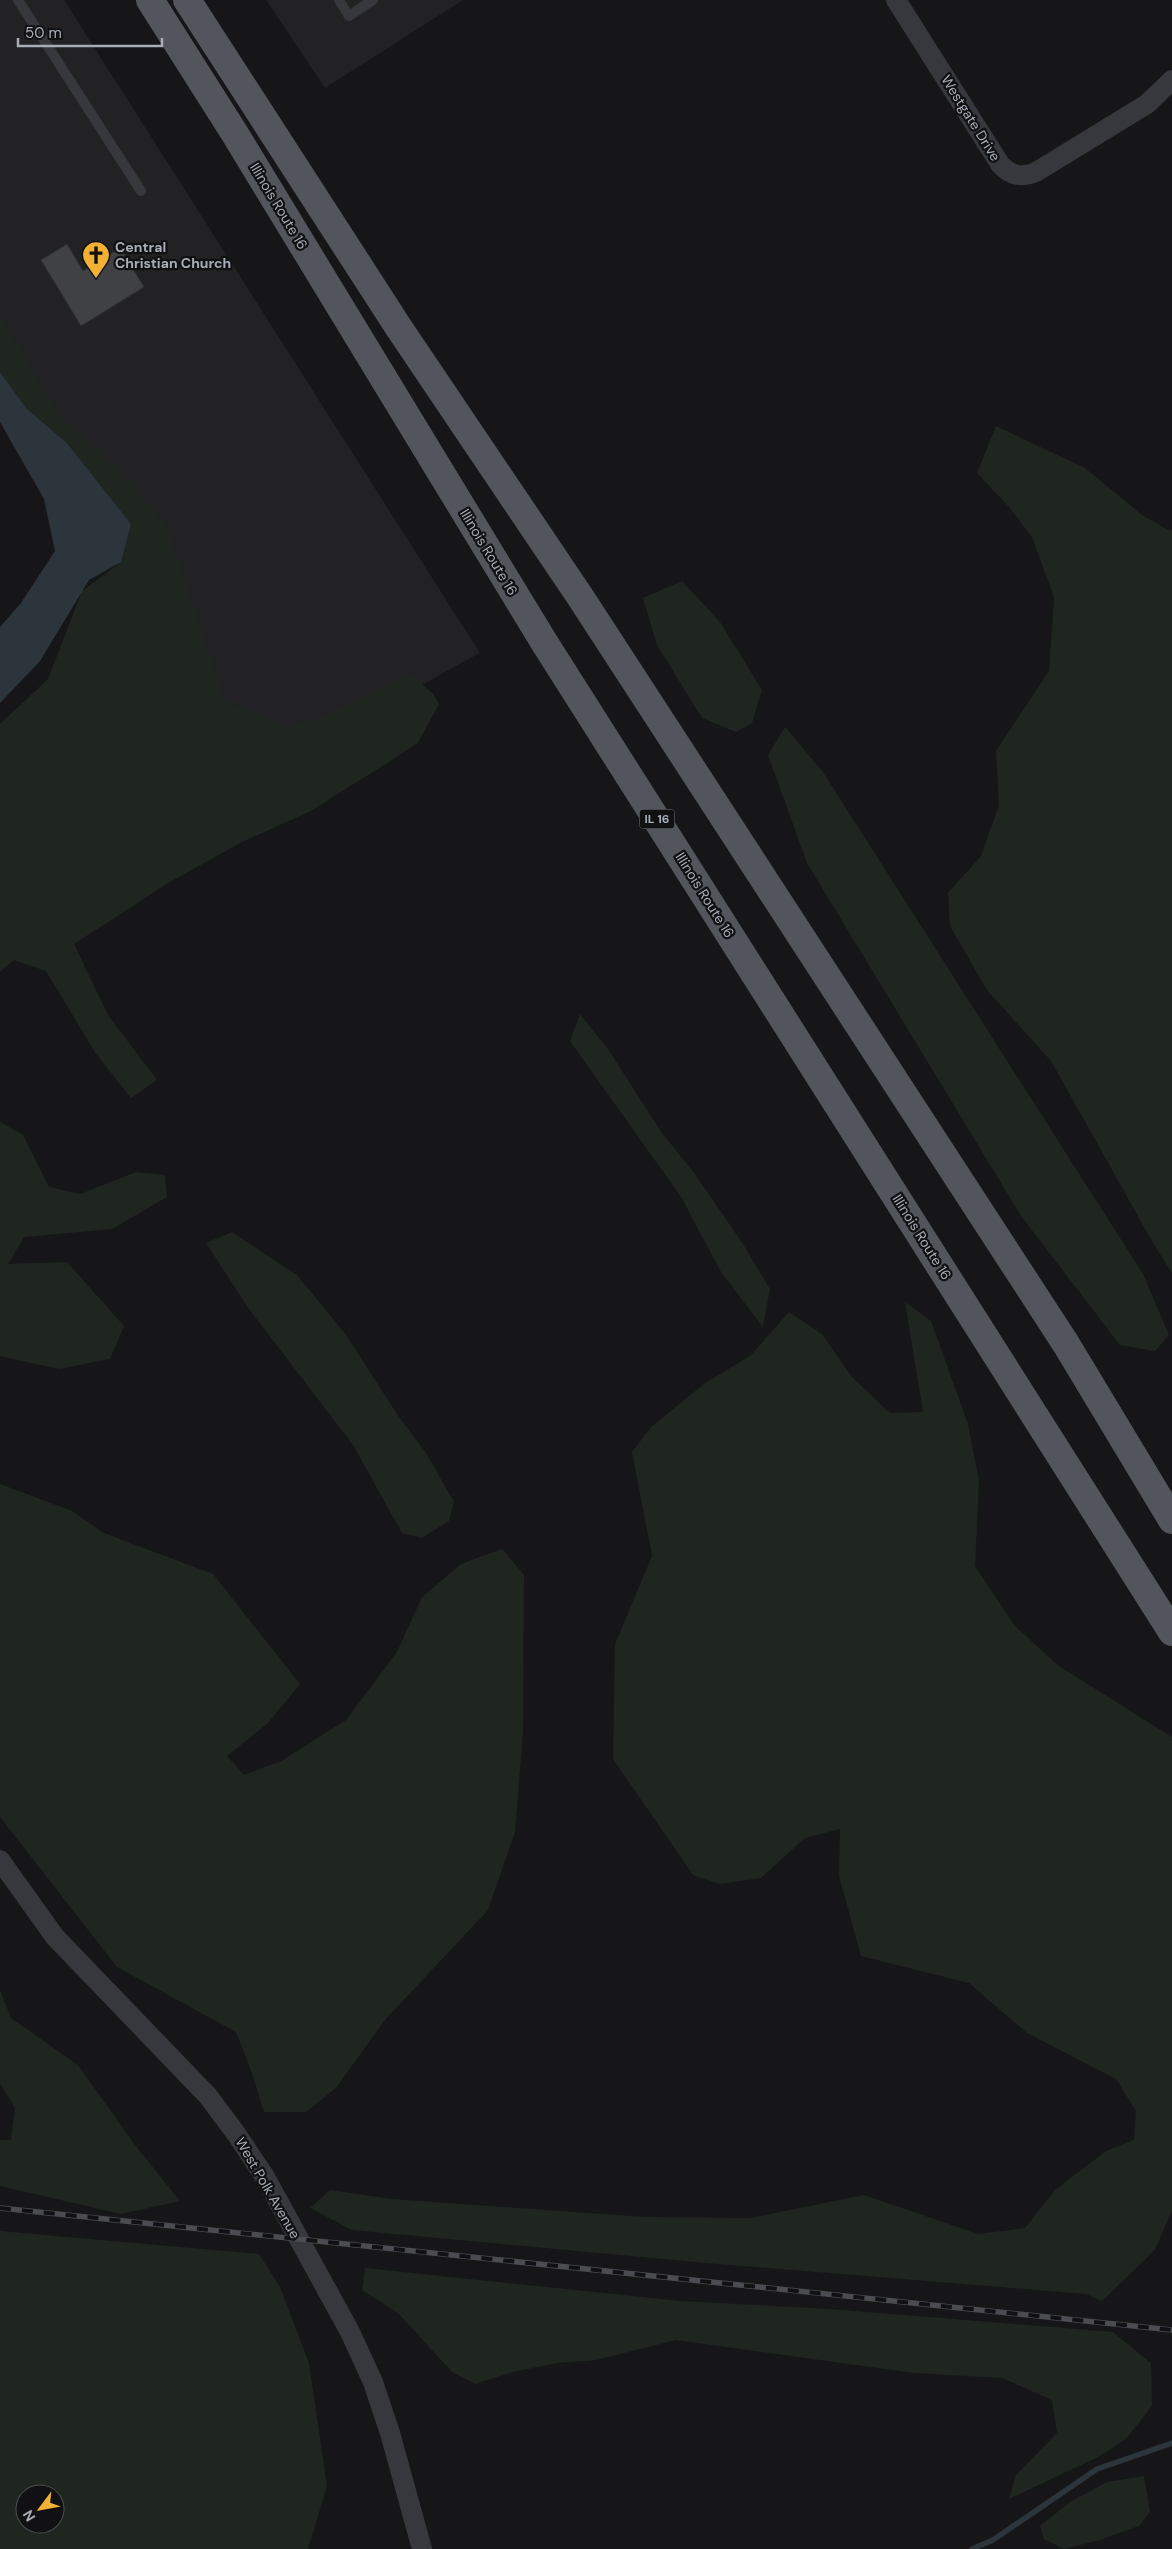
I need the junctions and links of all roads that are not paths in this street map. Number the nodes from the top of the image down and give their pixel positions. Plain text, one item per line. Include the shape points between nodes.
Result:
1 (18, 0) edge
2 (150, 0) edge
3 (187, 0) edge
4 (339, 0) edge
5 (373, 0) edge
6 (896, 0) edge
7 (1172, 80) edge
8 (140, 190) dead end
9 (1172, 1520) edge
10 (1172, 1632) edge
11 (0, 1860) edge
12 (422, 2549) edge

1 - 8 lane
2 - 10 main road, Illinois Route 16 / IL 16 via 544,642
3 - 9 main road via 1066,1344
4 - 5 lane via 349,16
6 - 7 street, Westgate Drive via 1000,164 1015,175 1036,172 1146,104
11 - 12 street, West Polk Avenue via 54,1937 208,2096 265,2177 350,2332 373,2382

